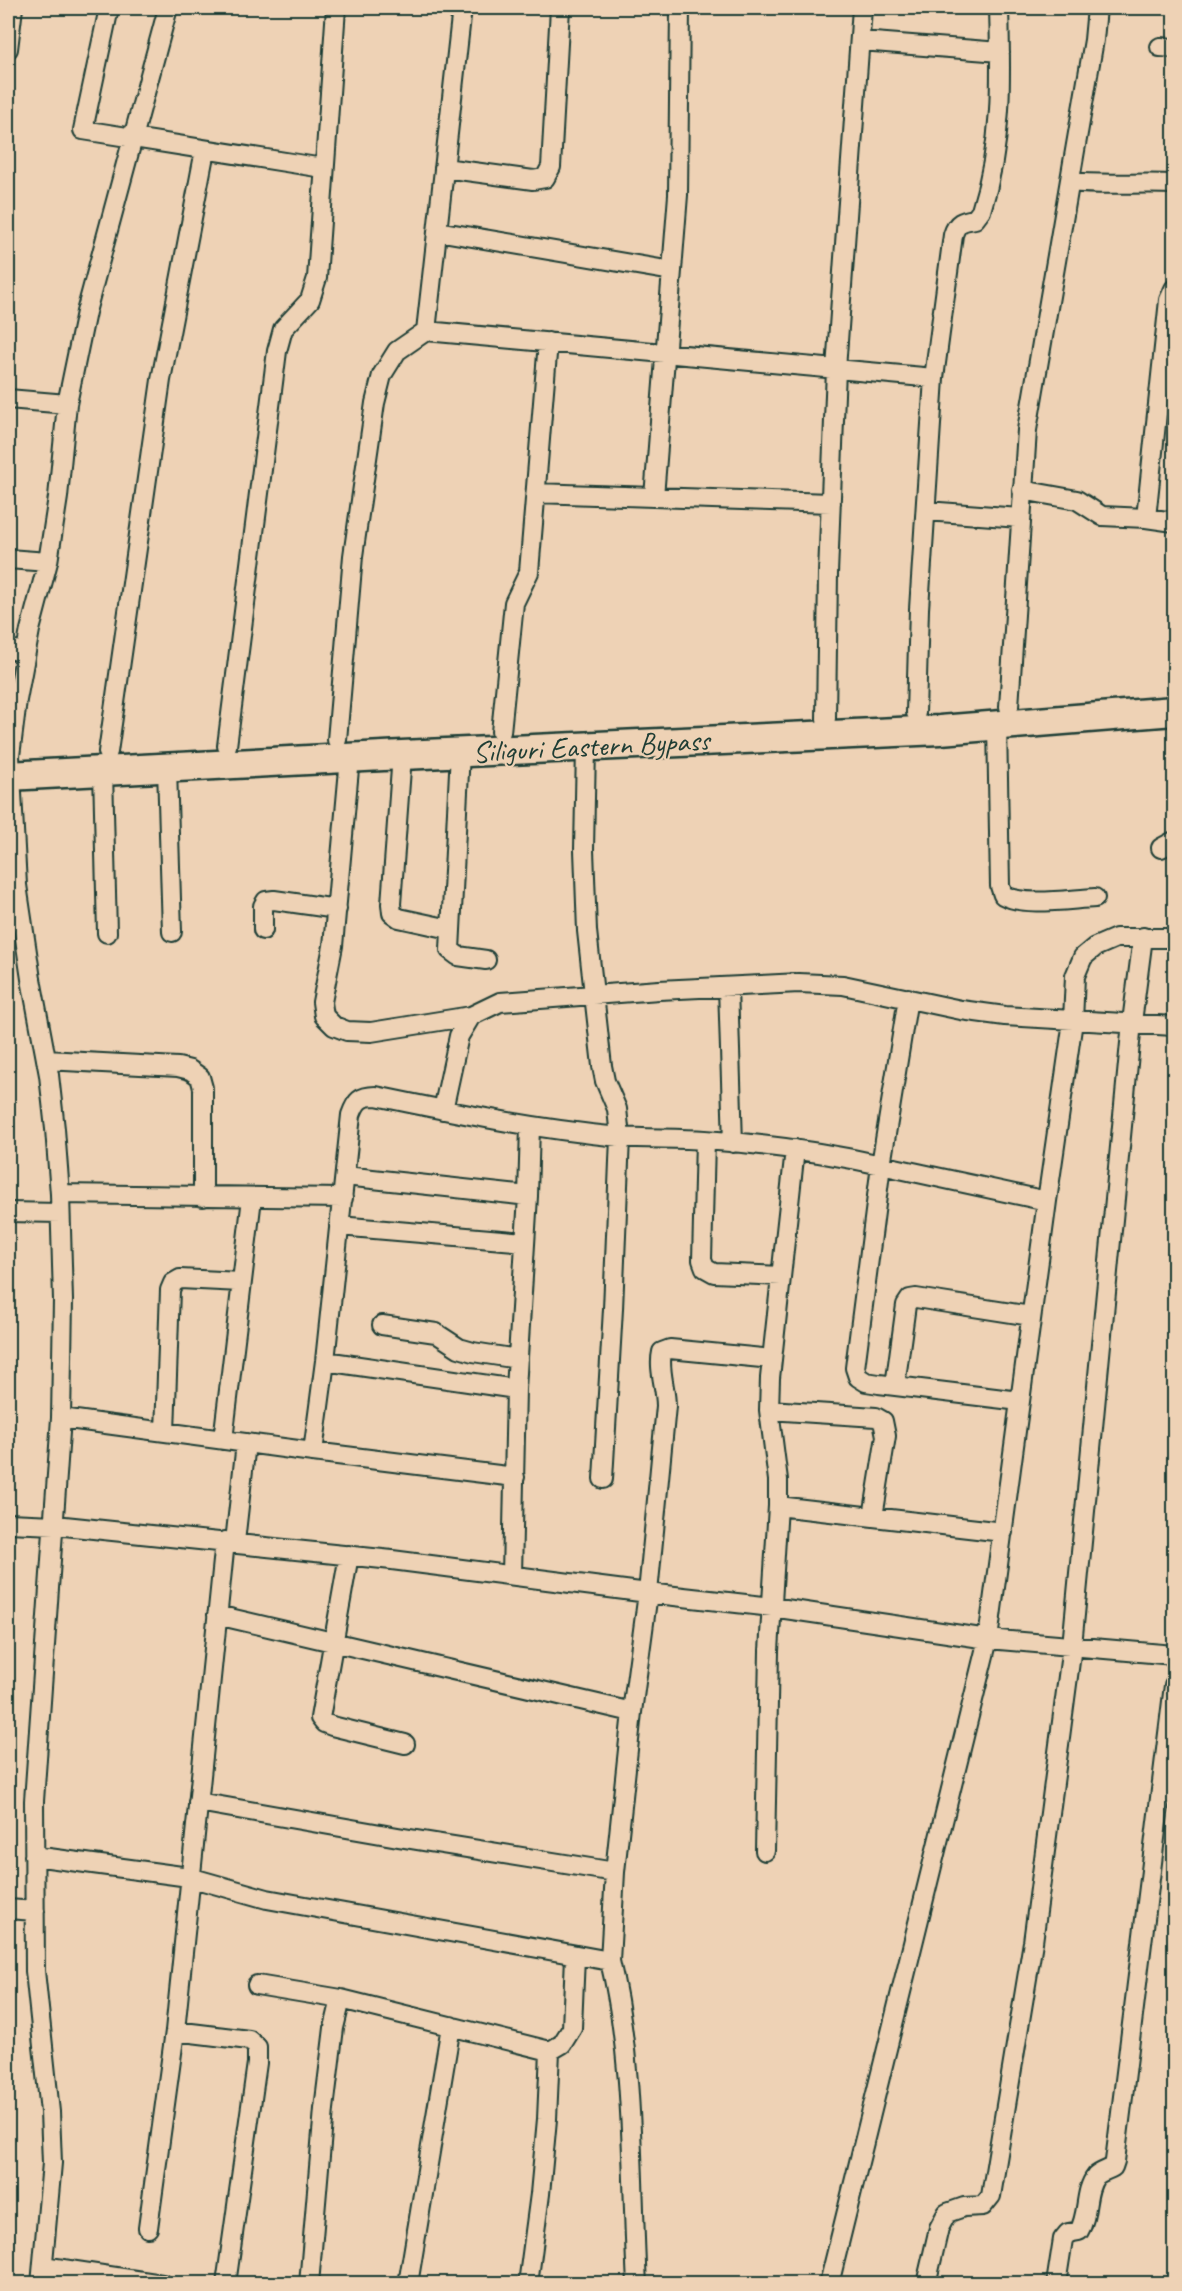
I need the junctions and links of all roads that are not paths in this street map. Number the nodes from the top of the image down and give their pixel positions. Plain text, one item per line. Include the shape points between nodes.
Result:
1 (13, 8) edge
2 (110, 8) edge
3 (168, 8) edge
4 (336, 8) edge
5 (462, 8) edge
6 (560, 8) edge
7 (680, 8) edge
8 (862, 8) edge
9 (999, 8) edge
10 (1097, 8) edge
11 (861, 41) junction
12 (8, 49) edge
13 (1000, 52) junction
14 (132, 139) junction
15 (205, 150) junction
16 (323, 168) junction
17 (444, 168) junction
18 (1070, 183) junction
19 (1174, 184) edge
20 (437, 231) junction
21 (672, 271) junction
22 (1174, 289) edge
23 (426, 331) junction
24 (548, 342) junction
25 (666, 353) junction
26 (836, 369) junction
27 (934, 378) junction
28 (8, 399) edge
29 (67, 404) junction
30 (1022, 490) junction
31 (536, 493) junction
32 (654, 497) junction
33 (831, 503) junction
34 (926, 510) junction
35 (1020, 518) junction
36 (1146, 519) junction
37 (1174, 522) edge
38 (8, 559) edge
39 (48, 562) junction
40 (8, 649) edge
41 (26, 652) junction
42 (1174, 695) edge
43 (1174, 711) edge
44 (916, 713) junction
45 (1003, 716) junction
46 (826, 719) junction
47 (501, 732) junction
48 (227, 746) junction
49 (586, 747) junction
50 (344, 749) junction
51 (460, 752) junction
52 (402, 754) junction
53 (105, 762) junction
54 (9, 766) edge
55 (167, 768) junction
56 (1095, 898) dead end
57 (14, 904) edge
58 (337, 909) junction
59 (450, 929) junction
60 (263, 930) dead end
61 (172, 932) dead end
62 (106, 933) dead end
63 (1143, 937) junction
64 (1174, 938) edge
65 (486, 960) dead end
66 (728, 987) junction
67 (594, 995) junction
68 (908, 998) junction
69 (471, 1016) junction
70 (1073, 1021) junction
71 (1132, 1022) junction
72 (1174, 1026) edge
73 (46, 1060) junction
74 (443, 1110) junction
75 (530, 1126) junction
76 (620, 1137) junction
77 (705, 1140) junction
78 (733, 1143) junction
79 (795, 1149) junction
80 (882, 1165) junction
81 (345, 1176) junction
82 (60, 1194) junction
83 (528, 1196) junction
84 (203, 1197) junction
85 (252, 1198) junction
86 (343, 1198) junction
87 (1047, 1201) junction
88 (8, 1212) edge
89 (60, 1213) junction
90 (339, 1226) junction
91 (525, 1242) junction
92 (781, 1276) junction
93 (242, 1282) junction
94 (1031, 1317) junction
95 (382, 1325) dead end
96 (518, 1359) junction
97 (772, 1359) junction
98 (325, 1361) junction
99 (895, 1386) junction
100 (516, 1389) junction
101 (1020, 1401) junction
102 (769, 1410) junction
103 (61, 1418) junction
104 (165, 1432) junction
105 (223, 1440) junction
106 (246, 1443) junction
107 (312, 1452) junction
108 (515, 1477) junction
109 (603, 1479) dead end
110 (778, 1506) junction
111 (873, 1517) junction
112 (8, 1523) edge
113 (55, 1525) junction
114 (1003, 1532) junction
115 (230, 1542) junction
116 (350, 1555) junction
117 (512, 1575) junction
118 (648, 1593) junction
119 (772, 1607) junction
120 (217, 1615) junction
121 (988, 1639) junction
122 (334, 1643) junction
123 (1072, 1646) junction
124 (1174, 1655) edge
125 (1174, 1685) edge
126 (632, 1712) junction
127 (405, 1744) dead end
128 (198, 1802) junction
129 (765, 1851) dead end
130 (34, 1856) junction
131 (615, 1872) junction
132 (189, 1877) junction
133 (8, 1909) edge
134 (35, 1911) junction
135 (575, 1956) junction
136 (610, 1961) junction
137 (257, 1985) dead end
138 (341, 1999) junction
139 (451, 2026) junction
140 (175, 2031) junction
141 (550, 2051) junction
142 (148, 2228) dead end
143 (42, 2275) edge
144 (162, 2283) edge
145 (226, 2283) edge
146 (309, 2283) edge
147 (408, 2283) edge
148 (528, 2283) edge
149 (637, 2283) edge
150 (829, 2283) edge
151 (926, 2283) edge
152 (1056, 2283) edge

1 - 12 street
2 - 14 street via 83,130
3 - 14 street
4 - 16 street
5 - 17 street
6 - 17 street via 550,167 544,178 533,180
7 - 21 street via 678,195
8 - 11 street
9 - 13 street
10 - 18 street
11 - 13 street
11 - 26 street
13 - 27 street via 997,148 981,211 975,219 961,221 953,235
14 - 15 street
14 - 29 street via 86,312
15 - 16 street
15 - 53 street via 161,380
16 - 48 street via 317,278 310,300 283,330 277,351
17 - 20 street
18 - 19 street
18 - 30 street via 1027,430
20 - 21 street
20 - 23 street
21 - 25 street
22 - 36 street via 1169,300
23 - 24 street
23 - 50 street via 397,351 382,375 375,403 353,556
24 - 25 street
24 - 31 street
25 - 26 street
25 - 32 street
26 - 27 street
26 - 33 street
27 - 34 street
28 - 29 street
29 - 39 street
30 - 35 street
30 - 36 street via 1077,500 1102,516
31 - 32 street
31 - 47 street via 529,572 514,603
32 - 33 street
33 - 46 street
34 - 35 street
34 - 44 street
35 - 45 street
36 - 37 street
38 - 39 street
39 - 41 street
40 - 41 street
41 - 54 street
42 - 45 main road, Siliguri Eastern Bypass
43 - 45 main road, Siliguri Eastern Bypass
44 - 45 main road, Siliguri Eastern Bypass
44 - 46 main road, Siliguri Eastern Bypass
45 - 49 main road, Siliguri Eastern Bypass via 928,731
45 - 56 street via 1003,895 1027,901
46 - 47 main road, Siliguri Eastern Bypass
47 - 50 main road, Siliguri Eastern Bypass via 389,736
48 - 50 main road, Siliguri Eastern Bypass
48 - 53 main road, Siliguri Eastern Bypass
49 - 51 main road, Siliguri Eastern Bypass
49 - 67 street via 584,850
50 - 52 main road, Siliguri Eastern Bypass
50 - 55 main road, Siliguri Eastern Bypass
50 - 58 street
51 - 52 main road, Siliguri Eastern Bypass
51 - 59 street
52 - 59 street via 392,913
53 - 54 main road, Siliguri Eastern Bypass
53 - 55 main road, Siliguri Eastern Bypass
53 - 62 street
54 - 57 street
55 - 61 street
57 - 73 street
58 - 60 street via 266,901
58 - 69 street via 322,1002 324,1016 334,1026 370,1032
59 - 65 street via 450,950 458,956
63 - 64 street
63 - 70 street via 1116,938 1083,957 1076,976
63 - 71 street
66 - 67 street
66 - 68 street via 843,985
66 - 78 street
67 - 69 street via 500,1002
67 - 76 street via 602,1066 618,1109
68 - 70 street via 961,1010
68 - 80 street
69 - 74 street via 459,1036
70 - 71 street
70 - 87 street
71 - 72 street
71 - 123 street
73 - 82 street
73 - 84 street via 178,1068 200,1077
74 - 75 street
74 - 81 street via 375,1096 356,1101
75 - 76 street
75 - 83 street
76 - 77 street
76 - 109 street
77 - 78 street
77 - 92 street via 705,1268 714,1273
78 - 79 street
79 - 80 street
79 - 92 street
80 - 87 street
80 - 99 street via 855,1368 858,1377 866,1382
81 - 83 street
81 - 86 street
82 - 84 street
82 - 89 street
83 - 91 street
84 - 85 street
85 - 86 street
85 - 93 street
86 - 90 street
87 - 94 street
88 - 89 street
89 - 103 street
90 - 91 street
90 - 98 street
91 - 96 street
92 - 97 street
93 - 104 street via 180,1279 173,1283
93 - 105 street
94 - 99 street via 910,1299
94 - 101 street
95 - 96 street via 436,1334 459,1348
96 - 100 street
97 - 102 street
97 - 118 street via 670,1348 662,1352 666,1406
98 - 100 street
98 - 107 street
99 - 101 street
100 - 108 street
101 - 114 street
102 - 110 street
102 - 111 street via 876,1417 883,1421 886,1436
103 - 104 street
103 - 113 street
104 - 105 street
105 - 106 street
106 - 107 street
106 - 115 street
107 - 108 street
108 - 117 street
110 - 111 street
110 - 119 street
111 - 114 street
112 - 113 street
113 - 115 street
113 - 130 street via 34,1802
114 - 121 street
115 - 116 street
115 - 120 street
116 - 117 street
116 - 122 street
117 - 118 street
118 - 119 street
118 - 126 street
119 - 121 street
119 - 129 street
120 - 122 street
120 - 128 street
121 - 123 street
121 - 150 street
122 - 126 street
122 - 127 street via 320,1718 324,1724
123 - 124 street
123 - 151 street via 1033,1942 994,2184 983,2206 947,2213 939,2228
125 - 152 street via 1115,2161 1093,2183 1079,2231 1068,2233 1064,2239
126 - 131 street
128 - 131 street
128 - 132 street
130 - 132 street
130 - 134 street
131 - 136 street
132 - 135 street via 267,1899
132 - 140 street
133 - 134 street
134 - 143 street via 35,1971 52,2163
135 - 136 street
135 - 141 street via 572,2028 562,2044
136 - 149 street via 629,2098
137 - 138 street
138 - 139 street
138 - 146 street via 324,2109
139 - 141 street
139 - 147 street
140 - 142 street
140 - 145 street via 249,2040 257,2047
141 - 148 street via 540,2194
143 - 144 street

